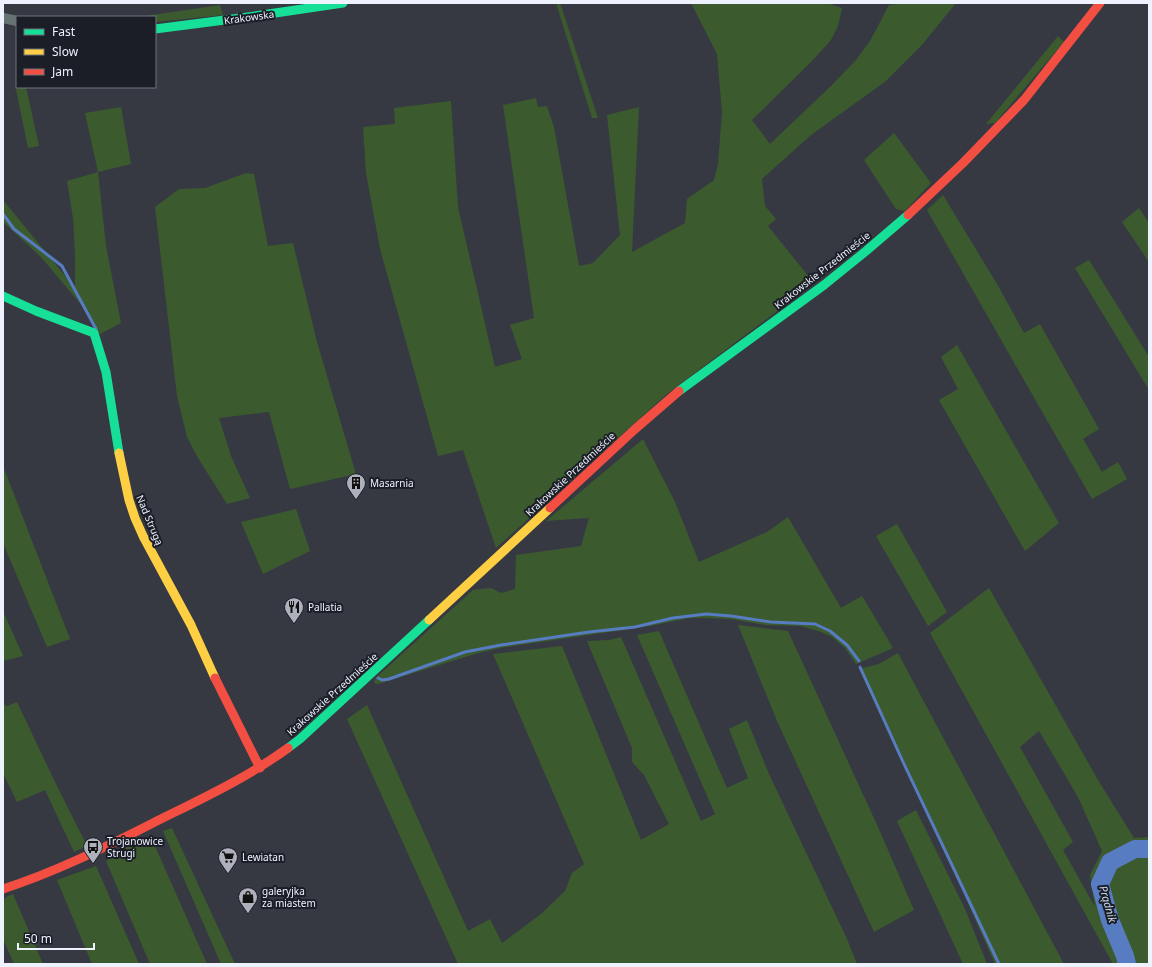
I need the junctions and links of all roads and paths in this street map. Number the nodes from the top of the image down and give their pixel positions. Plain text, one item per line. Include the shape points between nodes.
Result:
1 (343, 3) edge
2 (1100, 3) edge
3 (3, 18) edge
4 (16, 21) edge
5 (156, 29) edge
6 (3, 296) edge
7 (260, 768) junction
8 (3, 889) edge

1 - 5 main road, Krakowska
2 - 7 main road, Krakowskie Przedmieście via 1024,100 917,207 821,287 673,395 310,730
3 - 4 street
6 - 7 main road, Nad Strugą via 94,334 106,372 120,461 135,518 191,625
7 - 8 main road, Krakowskie Przedmieście via 64,867

